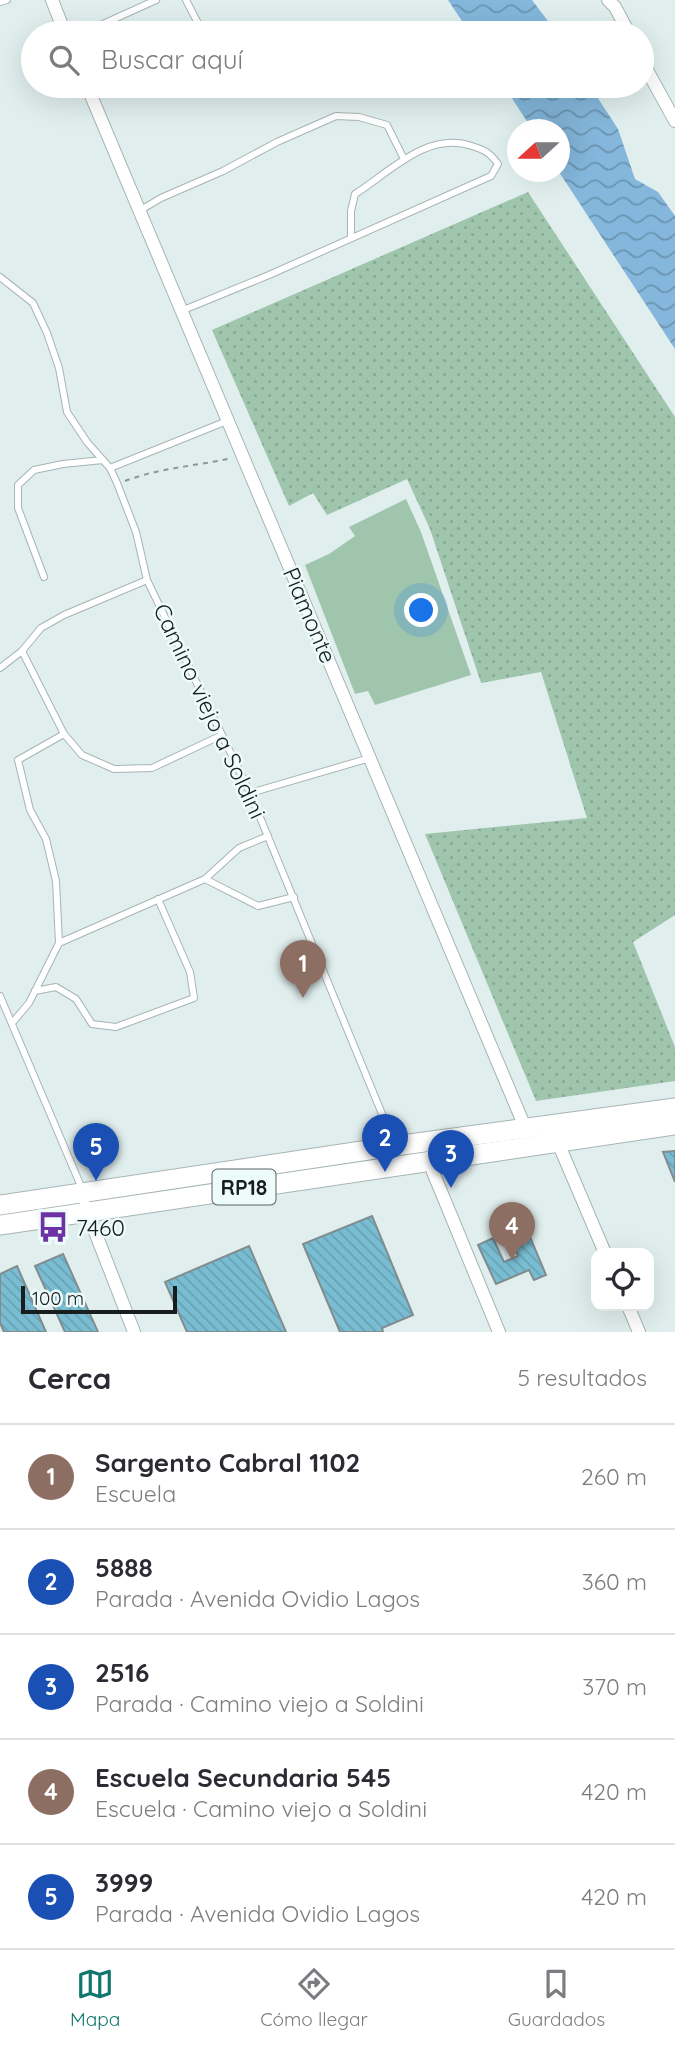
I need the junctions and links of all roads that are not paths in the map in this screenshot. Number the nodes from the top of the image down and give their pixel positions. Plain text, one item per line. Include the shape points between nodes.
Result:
1 (7, 0) edge
2 (52, 0) edge
3 (156, 0) edge
4 (186, 0) edge
5 (608, 0) edge
6 (0, 2) edge
7 (60, 21) edge
8 (110, 21) edge
9 (197, 21) edge
10 (623, 21) edge
11 (654, 83) edge
12 (92, 98) edge
13 (675, 121) edge
14 (404, 159) junction
15 (139, 211) junction
16 (351, 239) junction
17 (1, 279) edge
18 (181, 311) junction
19 (227, 422) junction
20 (103, 460) junction
21 (110, 468) junction
22 (44, 577) dead end
23 (147, 580) junction
24 (22, 651) junction
25 (0, 655) edge
26 (2, 666) edge
27 (64, 734) junction
28 (222, 734) junction
29 (370, 758) junction
30 (250, 793) junction
31 (268, 836) junction
32 (205, 879) junction
33 (294, 897) junction
34 (158, 900) junction
35 (59, 943) junction
36 (35, 991) junction
37 (0, 996) edge
38 (12, 1023) junction
39 (675, 1108) edge
40 (675, 1125) edge
41 (554, 1133) junction
42 (528, 1138) junction
43 (428, 1151) junction
44 (398, 1155) junction
45 (84, 1201) junction
46 (0, 1205) edge
47 (0, 1225) edge
48 (603, 1248) edge
49 (630, 1311) edge
50 (134, 1332) edge
51 (499, 1332) edge
52 (639, 1332) edge

1 - 6 lane
2 - 7 street
3 - 8 lane
4 - 9 lane
5 - 10 street
11 - 13 street
12 - 15 street, Piamonte
14 - 15 lane via 387,125 359,117 336,117
14 - 16 lane via 355,194
14 - 16 lane via 435,144 460,142 489,151 498,164 491,176
15 - 18 street, Piamonte
16 - 18 lane
17 - 20 lane, Camino viejo a Soldini via 33,303 59,368 67,412
18 - 19 street, Piamonte
19 - 21 lane
19 - 29 street, Piamonte
20 - 21 lane, Camino viejo a Soldini
20 - 22 lane via 34,470 18,485 18,509
21 - 23 lane, Camino viejo a Soldini via 136,532
23 - 24 lane via 41,628
23 - 28 lane, Camino viejo a Soldini
24 - 26 lane
24 - 27 lane
25 - 26 lane
27 - 28 lane via 82,755 114,769 152,768
27 - 35 lane via 18,761 56,881
28 - 30 lane, Camino viejo a Soldini
29 - 30 lane
29 - 42 street, Piamonte
30 - 31 lane, Camino viejo a Soldini
31 - 32 lane via 239,848
31 - 33 lane, Camino viejo a Soldini
32 - 33 lane via 258,906
32 - 34 lane
33 - 44 lane, Camino viejo a Soldini
34 - 35 lane
34 - 36 lane via 190,972 194,998 116,1027 92,1024 76,999 56,986
35 - 36 lane
36 - 38 lane
37 - 38 lane
38 - 45 lane
39 - 41 main road, RP18
40 - 41 main road, RP18
41 - 42 main road, RP18
41 - 48 street
42 - 43 main road, RP18
43 - 44 main road, RP18
43 - 51 street
44 - 45 main road, RP18
45 - 46 main road, RP18
45 - 47 main road, RP18
45 - 50 street
49 - 52 street

